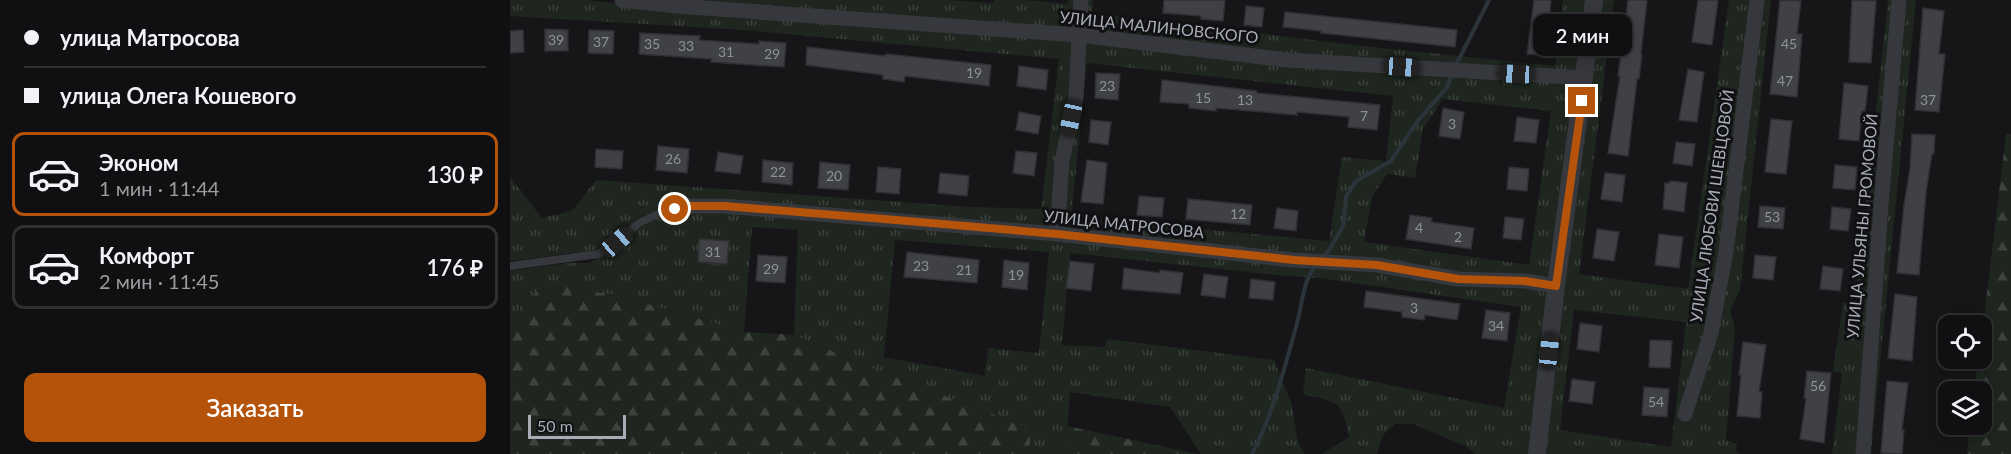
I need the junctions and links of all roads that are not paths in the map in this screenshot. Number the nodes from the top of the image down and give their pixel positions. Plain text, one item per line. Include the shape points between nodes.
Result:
1 (621, 0) edge
2 (1081, 0) edge
3 (1594, 0) edge
4 (1757, 0) edge
5 (1899, 0) edge
6 (1078, 35) junction
7 (1585, 78) junction
8 (687, 206) joint
9 (1057, 234) junction
10 (510, 266) edge
11 (1556, 286) junction
12 (1685, 414) dead end
13 (1537, 454) edge
14 (1863, 454) edge

1 - 6 street, УЛИЦА МАЛИНОВСКОГО
2 - 6 street
3 - 7 street
4 - 12 street, УЛИЦА ЛЮБОВИ ШЕВЦОВОЙ via 1726,252 1711,333
5 - 14 street, УЛИЦА УЛЬЯНЫ ГРОМОВОЙ
6 - 7 street, УЛИЦА МАЛИНОВСКОГО via 1288,60
6 - 9 street via 1076,97 1062,160
7 - 11 street
8 - 9 street, УЛИЦА МАТРОСОВА
8 - 10 lane via 639,223 597,254
9 - 11 street, УЛИЦА МАТРОСОВА via 1294,260 1377,265 1458,279
11 - 13 street

